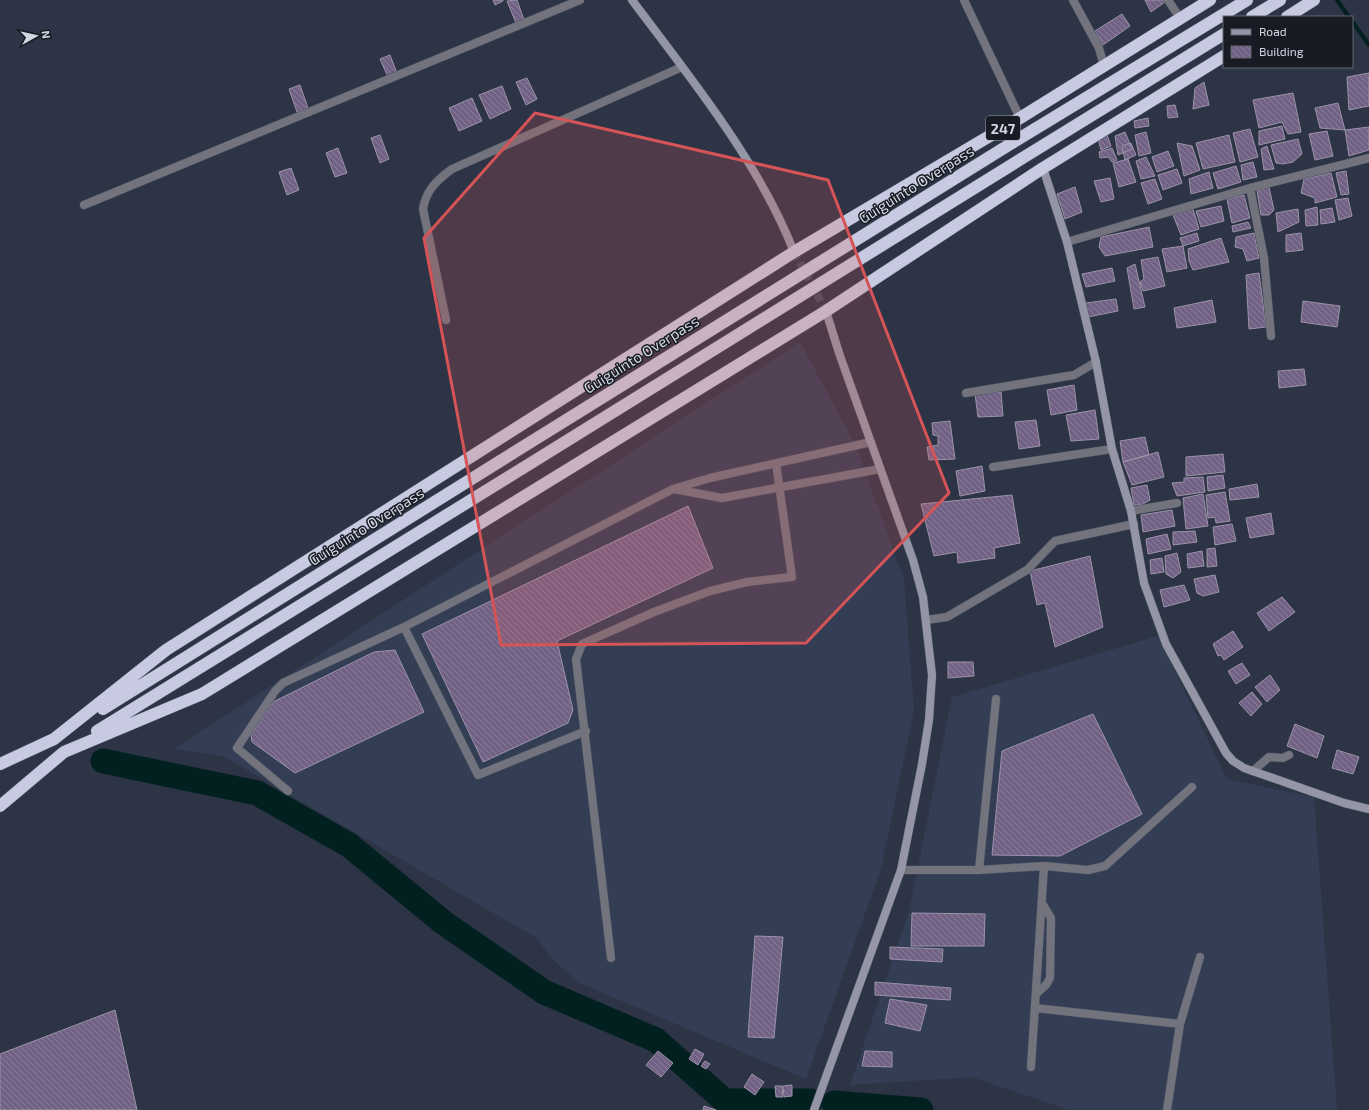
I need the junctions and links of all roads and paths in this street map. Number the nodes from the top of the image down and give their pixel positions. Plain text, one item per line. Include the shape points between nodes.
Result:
1 (580, 0) edge
2 (632, 0) edge
3 (964, 0) edge
4 (1073, 0) edge
5 (1168, 0) edge
6 (1210, 0) edge
7 (1247, 0) edge
8 (1280, 0) edge
9 (1314, 0) edge
10 (1254, 16) edge
11 (1289, 16) edge
12 (1180, 18) junction
13 (1223, 35) edge
14 (1223, 57) edge
15 (1104, 66) junction
16 (682, 67) junction
17 (1020, 118) junction
18 (1369, 158) edge
19 (1043, 168) junction
20 (1250, 188) junction
21 (84, 205) dead end
22 (1067, 242) junction
23 (794, 252) junction
24 (826, 311) junction
25 (446, 320) dead end
26 (1271, 336) dead end
27 (1096, 362) junction
28 (966, 392) dead end
29 (870, 442) junction
30 (1112, 449) junction
31 (776, 463) junction
32 (992, 467) dead end
33 (880, 469) junction
34 (779, 488) junction
35 (673, 489) junction
36 (1177, 504) dead end
37 (1131, 511) junction
38 (1134, 524) junction
39 (926, 620) junction
40 (404, 627) junction
41 (996, 699) dead end
42 (586, 731) junction
43 (54, 739) junction
44 (64, 752) junction
45 (1289, 755) dead end
46 (0, 764) edge
47 (1253, 771) junction
48 (1192, 787) dead end
49 (288, 791) dead end
50 (0, 806) edge
51 (1369, 809) edge
52 (1044, 866) junction
53 (901, 870) junction
54 (979, 870) junction
55 (1042, 903) junction
56 (1200, 957) dead end
57 (612, 958) dead end
58 (1036, 994) junction
59 (1035, 1008) junction
60 (1180, 1024) junction
61 (1031, 1067) dead end
62 (814, 1110) edge
63 (1167, 1110) edge

1 - 21 street
2 - 16 main road
3 - 17 street
4 - 15 street via 1099,48
5 - 12 street
6 - 12 highway, 247
7 - 43 highway, Guiguinto Overpass, bridge via 1012,143
8 - 10 highway
9 - 11 highway
12 - 15 highway, 247
13 - 44 highway, bridge
14 - 19 highway
15 - 17 highway, 247
16 - 23 main road via 747,160 784,227
16 - 25 street via 452,168 436,180 425,197 423,209
17 - 23 highway, 247
18 - 20 street
19 - 22 main road
19 - 24 highway
20 - 22 street
20 - 26 street via 1264,258
22 - 27 main road
23 - 43 highway via 166,650
24 - 29 main road
24 - 44 highway via 202,694
27 - 28 street via 1074,375
27 - 30 main road
29 - 31 street
29 - 33 main road
30 - 32 street
30 - 37 main road
31 - 34 street
31 - 35 street
33 - 34 street
33 - 39 main road via 913,560
34 - 35 street via 722,498
34 - 42 street via 792,577 747,582 710,590 582,644 576,659
35 - 40 street
36 - 37 street
37 - 38 main road
38 - 39 street via 1055,541 1027,570 947,617
38 - 47 main road via 1144,583 1166,644 1226,753 1238,764
39 - 53 main road via 932,675 929,720
40 - 42 street via 478,775
40 - 49 street via 283,683 274,691 237,748
41 - 54 street
42 - 57 street
43 - 46 highway
44 - 50 highway
45 - 47 street via 1283,758 1269,757
47 - 51 main road via 1344,803
48 - 52 street via 1105,866 1088,870
52 - 54 street
52 - 55 street
53 - 54 street
53 - 62 main road
55 - 58 street
55 - 58 street via 1051,918 1050,978
56 - 60 street
58 - 59 street
59 - 60 street
59 - 61 street
60 - 63 street

